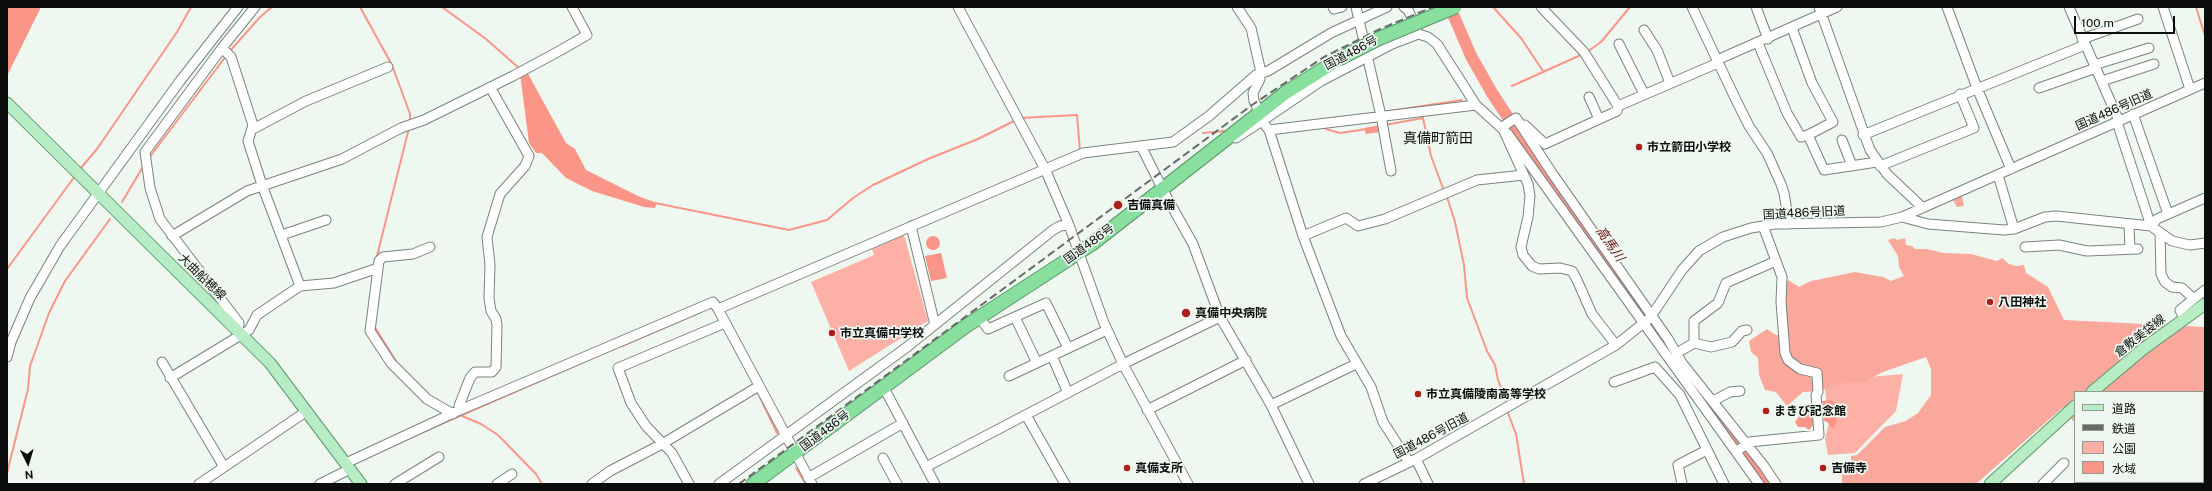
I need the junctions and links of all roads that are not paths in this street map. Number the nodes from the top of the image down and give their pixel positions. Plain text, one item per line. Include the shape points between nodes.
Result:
1 (238, 7) edge
2 (255, 7) edge
3 (572, 7) edge
4 (1237, 7) edge
5 (1333, 7) edge
6 (1342, 7) edge
7 (1356, 7) edge
8 (1387, 7) edge
9 (1404, 7) edge
10 (1455, 7) edge
11 (1541, 7) edge
12 (1692, 7) edge
13 (1756, 7) edge
14 (1837, 7) edge
15 (1947, 7) edge
16 (2069, 7) edge
17 (2163, 7) edge
18 (963, 8) edge
19 (1820, 11) edge
20 (1359, 19) junction
21 (2138, 19) dead end
22 (1792, 28) junction
23 (1644, 30) dead end
24 (1418, 34) junction
25 (1768, 39) junction
26 (2083, 42) junction
27 (1758, 43) junction
28 (1619, 44) dead end
29 (2149, 48) dead end
30 (226, 51) junction
31 (1367, 56) junction
32 (1718, 62) junction
33 (2154, 64) dead end
34 (388, 67) dead end
35 (2095, 67) junction
36 (1261, 73) junction
37 (2102, 81) junction
38 (1670, 83) junction
39 (2205, 83) edge
40 (490, 87) junction
41 (1977, 88) junction
42 (2039, 88) dead end
43 (2190, 89) junction
44 (1644, 94) junction
45 (1960, 94) junction
46 (1589, 97) dead end
47 (7, 103) edge
48 (1476, 105) junction
49 (1618, 106) junction
50 (2133, 114) junction
51 (1261, 116) junction
52 (1381, 118) junction
53 (1515, 119) junction
54 (1599, 119) junction
55 (2118, 121) junction
56 (1503, 126) junction
57 (253, 129) junction
58 (1269, 130) junction
59 (1808, 135) junction
60 (1863, 135) junction
61 (1842, 140) dead end
62 (1142, 146) junction
63 (1879, 164) junction
64 (1852, 166) junction
65 (1044, 167) junction
66 (2011, 169) junction
67 (1391, 171) dead end
68 (1524, 175) junction
69 (1998, 175) junction
70 (262, 185) junction
71 (1162, 189) junction
72 (98, 193) junction
73 (2205, 198) edge
74 (1923, 208) junction
75 (2168, 214) junction
76 (1902, 217) junction
77 (326, 220) dead end
78 (1789, 224) junction
79 (1069, 225) junction
80 (2129, 225) junction
81 (912, 226) junction
82 (1764, 226) junction
83 (2151, 226) junction
84 (2014, 229) junction
85 (2160, 233) junction
86 (282, 235) junction
87 (172, 236) junction
88 (1303, 236) junction
89 (2205, 243) edge
90 (430, 247) dead end
91 (2025, 247) dead end
92 (1078, 253) junction
93 (1776, 261) junction
94 (378, 268) junction
95 (300, 286) junction
96 (2205, 290) edge
97 (2194, 299) junction
98 (2205, 304) edge
99 (717, 307) junction
100 (2205, 307) edge
101 (2189, 315) junction
102 (979, 317) junction
103 (1016, 317) junction
104 (1220, 317) junction
105 (1648, 320) junction
106 (723, 324) junction
107 (935, 325) junction
108 (1107, 330) junction
109 (1747, 330) dead end
110 (240, 332) junction
111 (1668, 339) junction
112 (1694, 343) junction
113 (1616, 345) junction
114 (1068, 348) junction
115 (1682, 350) junction
116 (1052, 356) junction
117 (7, 357) edge
118 (1246, 360) junction
119 (162, 362) dead end
120 (1037, 363) junction
121 (1682, 363) junction
122 (1123, 364) junction
123 (1356, 364) junction
124 (1009, 376) dead end
125 (170, 378) junction
126 (1614, 382) dead end
127 (758, 386) junction
128 (883, 386) junction
129 (1740, 391) dead end
130 (2093, 391) edge
131 (1068, 393) junction
132 (1713, 400) junction
133 (1271, 405) junction
134 (2074, 407) edge
135 (1147, 410) junction
136 (308, 411) junction
137 (457, 412) junction
138 (1026, 415) junction
139 (903, 423) junction
140 (784, 435) junction
141 (662, 444) junction
142 (1741, 448) junction
143 (1707, 450) junction
144 (794, 454) junction
145 (439, 457) dead end
146 (883, 458) dead end
147 (1412, 460) junction
148 (2064, 463) dead end
149 (348, 466) junction
150 (224, 467) junction
151 (926, 467) junction
152 (512, 474) dead end
153 (810, 481) edge
154 (319, 482) edge
155 (199, 484) edge
156 (361, 484) edge
157 (395, 484) edge
158 (497, 484) edge
159 (592, 484) edge
160 (689, 484) edge
161 (719, 484) edge
162 (753, 484) edge
163 (897, 484) edge
164 (935, 484) edge
165 (1065, 484) edge
166 (1188, 484) edge
167 (1310, 484) edge
168 (1364, 484) edge
169 (1428, 484) edge
170 (1682, 484) edge
171 (1724, 484) edge
172 (1759, 484) edge
173 (1776, 484) edge
174 (1990, 484) edge
175 (2043, 484) edge

1 - 72 street
2 - 30 street
3 - 40 street via 587,34
4 - 36 street via 1251,28
5 - 6 street
7 - 20 street
8 - 20 street
9 - 24 street via 1408,10
10 - 51 highway, 国道486号, bridge via 1378,39 1339,59 1304,79
11 - 49 street via 1585,53
12 - 32 street
13 - 25 street
14 - 19 street
15 - 41 street
16 - 26 street
17 - 43 street
18 - 65 street
19 - 22 street
19 - 60 street
20 - 31 street
20 - 36 street
21 - 26 street
22 - 25 street
22 - 59 street via 1812,83 1833,122
23 - 38 street via 1657,50
24 - 31 street
24 - 48 street via 1428,37 1437,44
25 - 27 street
26 - 35 street
26 - 41 street
27 - 32 street
27 - 59 street via 1787,113 1801,137
28 - 44 street
29 - 35 street
30 - 57 street
30 - 87 street via 145,152 155,208
31 - 51 street
31 - 52 street
32 - 38 street
32 - 78 street via 1781,184
33 - 37 street
34 - 57 street via 306,101
35 - 37 street
35 - 42 street
36 - 51 street via 1253,93
36 - 62 street via 1247,80 1209,116 1172,142
37 - 55 street
38 - 44 street
39 - 43 street, 国道486号旧道
40 - 70 street via 424,120 401,128 342,159
40 - 137 street via 529,156 526,166 500,194 487,237 490,265 489,298 497,325 496,367 492,372 475,372 470,378
41 - 45 street
41 - 66 street
43 - 50 street, 国道486号旧道
44 - 49 street
45 - 60 street
45 - 63 street via 1974,128
46 - 54 street
47 - 72 main road, 大曲船穂線
48 - 52 street
48 - 56 street
49 - 54 street via 1616,111
50 - 55 street, 国道486号旧道
50 - 75 street
51 - 58 street
51 - 71 highway, 国道486号 via 1212,148
52 - 58 street
52 - 67 street
53 - 54 street via 1545,144
53 - 56 street
53 - 105 street
55 - 66 street, 国道486号旧道
55 - 83 street
56 - 68 street
56 - 105 street
57 - 70 street via 248,141
58 - 88 street
59 - 64 street via 1824,170
60 - 63 street
61 - 64 street
62 - 65 street via 1083,153
62 - 71 street
63 - 64 street
63 - 74 street
65 - 79 street
65 - 81 street
66 - 69 street, 国道486号旧道
68 - 88 street via 1477,180 1385,219 1358,226 1346,218
68 - 113 street via 1530,196 1521,247 1523,255 1532,266 1539,269 1560,268 1572,272 1592,314
69 - 74 street, 国道486号旧道
69 - 84 street
70 - 86 street
70 - 87 street via 247,191
71 - 92 highway, 国道486号
71 - 104 street via 1193,244
72 - 110 main road, 大曲船穂線
72 - 117 street via 43,272 11,342
73 - 75 street
74 - 76 street, 国道486号旧道
75 - 83 street via 2157,219
76 - 78 street, 国道486号旧道 via 1881,222
76 - 84 street via 1928,224
77 - 86 street
78 - 82 street, 国道486号旧道
79 - 92 street
79 - 107 street via 1053,230
80 - 83 street
80 - 84 street via 2056,216 2045,217
80 - 91 street via 2134,249 2087,251 2059,245
81 - 99 street
81 - 107 street
82 - 93 street
82 - 105 street, 国道486号旧道 via 1723,237 1699,251 1686,265
83 - 85 street
85 - 89 street via 2172,241 2190,245
85 - 97 street via 2160,274 2172,287 2182,288
86 - 95 street
87 - 110 street via 239,323
88 - 123 street via 1341,336
90 - 94 street via 413,254 383,257
92 - 102 highway, 国道486号
92 - 108 street
93 - 112 street via 1726,283 1718,303 1694,321
93 - 142 street via 1782,277 1785,353 1788,360 1796,366 1817,373 1819,435 1749,442
94 - 95 street via 334,283
94 - 137 street via 370,331 391,363 427,399
95 - 110 street via 258,316 249,330
96 - 97 street
97 - 101 street via 2180,310
98 - 101 main road, 倉敷美袋線
99 - 106 street
99 - 137 street via 713,302
100 - 101 street
101 - 130 main road, 倉敷美袋線
102 - 103 street via 988,329
102 - 128 highway, 国道486号
103 - 114 street via 1046,303
103 - 120 street
104 - 118 street
104 - 122 street
105 - 111 street
105 - 113 street, 国道486号旧道
105 - 142 street
106 - 127 street
106 - 141 street via 618,368 631,403
107 - 140 street
108 - 114 street
108 - 122 street
109 - 112 street via 1742,331 1732,342 1711,347
110 - 125 street
110 - 136 main road, 大曲船穂線
111 - 115 street
111 - 121 street
112 - 115 street
113 - 147 street, 国道486号旧道
114 - 116 street
115 - 121 street via 1685,360
116 - 120 street
116 - 131 street
118 - 133 street
118 - 135 street
119 - 125 street
120 - 124 street
121 - 132 street
122 - 131 street
122 - 135 street
123 - 133 street
123 - 147 street via 1371,387 1383,422
125 - 150 street
126 - 143 street via 1655,367 1680,395
127 - 140 street
127 - 141 street
128 - 139 street
128 - 144 highway, 国道486号
129 - 132 street via 1730,392
131 - 138 street
132 - 142 street
133 - 167 street
134 - 174 main road
135 - 166 street
136 - 149 main road, 大曲船穂線
136 - 150 street
137 - 149 street
138 - 151 street
138 - 165 street
139 - 151 street
139 - 153 street
140 - 144 street
140 - 161 street
141 - 159 street via 610,471
141 - 160 street via 672,453
142 - 172 street
142 - 173 street
143 - 170 street via 1678,465
143 - 171 street
144 - 153 street
144 - 162 highway, 国道486号
145 - 157 street
146 - 163 street
147 - 168 street, 国道486号旧道
147 - 169 street
148 - 175 street
149 - 154 street
149 - 156 main road, 大曲船穂線
150 - 155 street
151 - 164 street
152 - 158 street

